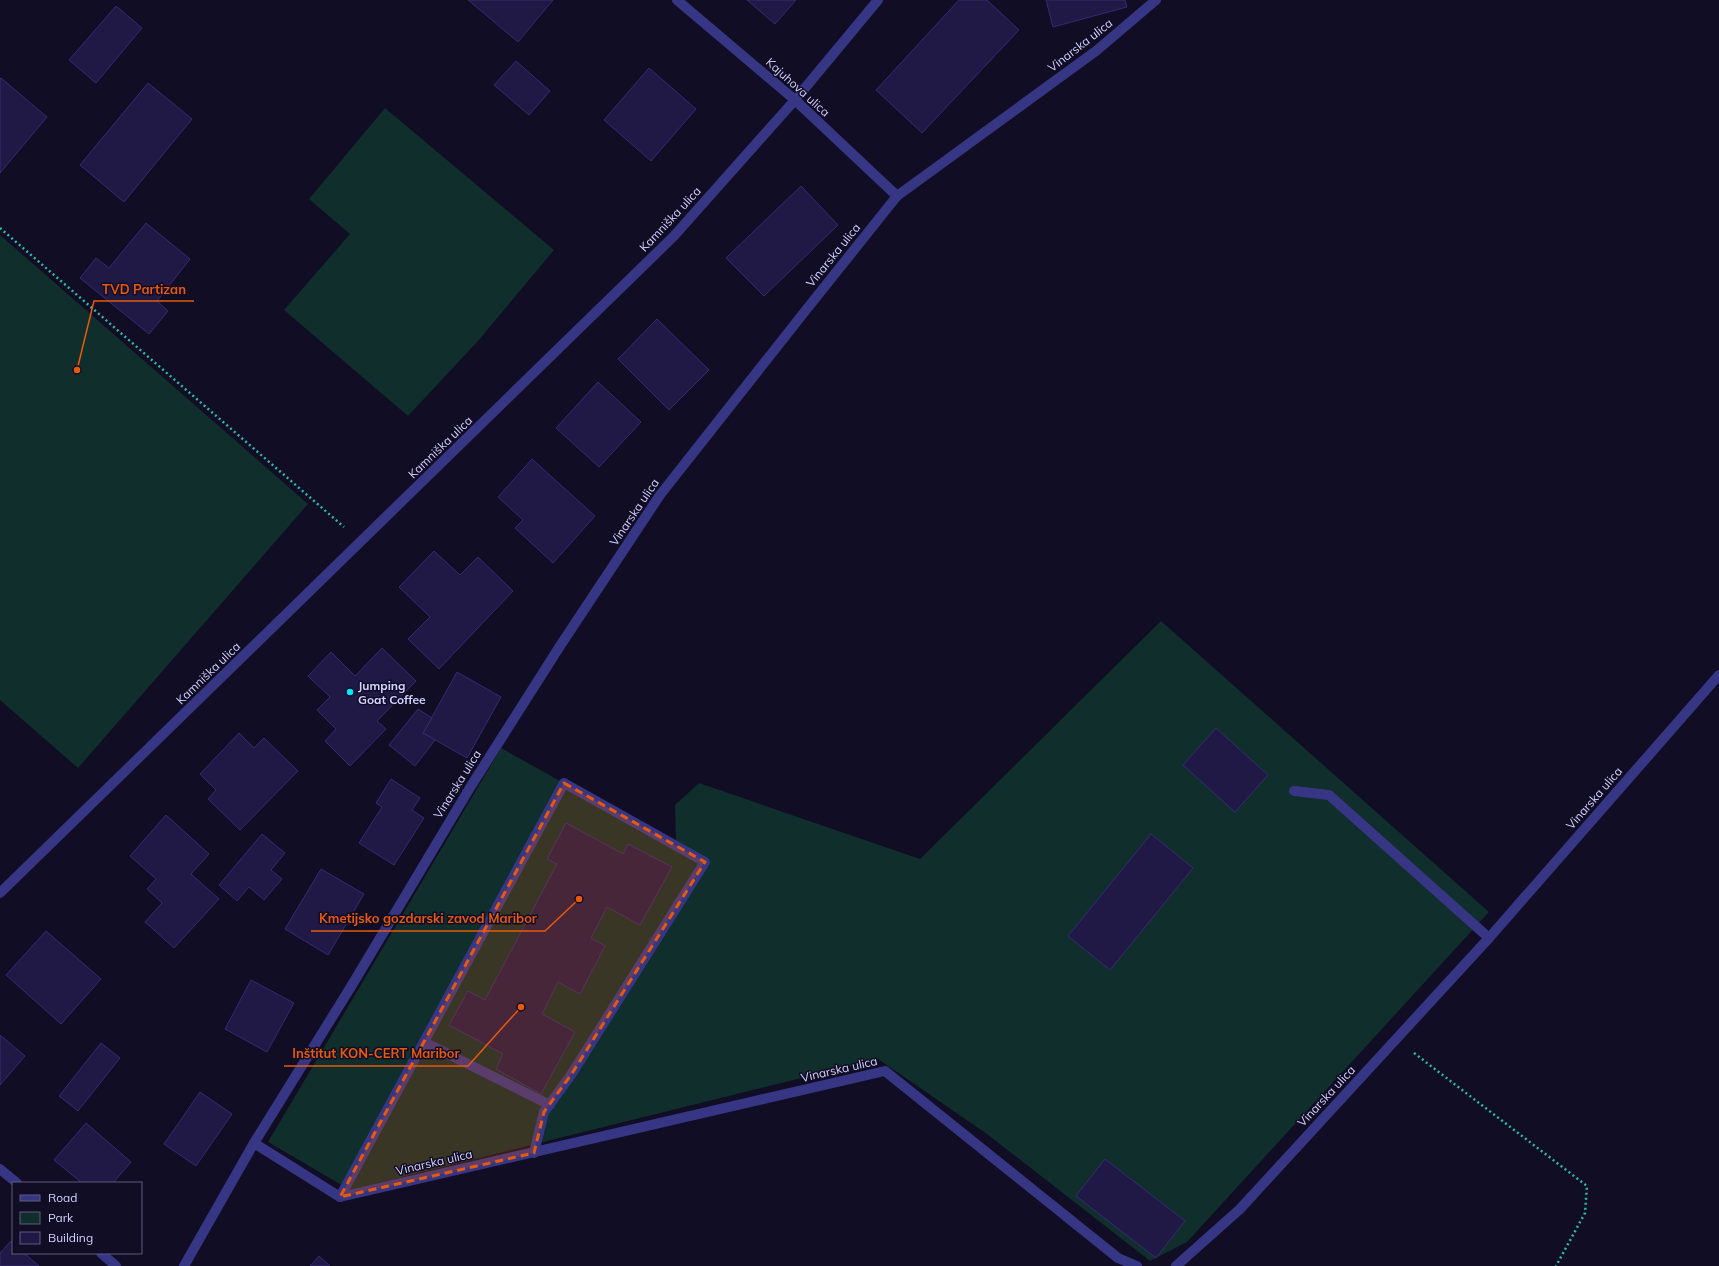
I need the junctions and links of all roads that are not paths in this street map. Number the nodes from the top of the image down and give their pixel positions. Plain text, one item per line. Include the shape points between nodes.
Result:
1 (677, 0) edge
2 (878, 0) edge
3 (1156, 0) edge
4 (795, 100) junction
5 (897, 196) junction
6 (1719, 675) edge
7 (1294, 791) dead end
8 (0, 893) edge
9 (1489, 938) junction
10 (424, 1042) junction
11 (550, 1105) junction
12 (254, 1143) junction
13 (534, 1153) junction
14 (0, 1169) edge
15 (16, 1182) edge
16 (340, 1197) junction
17 (102, 1254) edge
18 (116, 1266) edge
19 (184, 1266) edge
20 (1137, 1266) edge
21 (1176, 1266) edge

1 - 4 street, Kajuhova ulica
2 - 4 street, Kamniška ulica
3 - 5 street, Vinarska ulica via 1096,51
4 - 5 street, Kajuhova ulica
4 - 8 street, Kamniška ulica via 674,236
5 - 12 street, Vinarska ulica via 660,495 471,786
6 - 9 street, Vinarska ulica
7 - 9 street via 1329,795
9 - 21 street, Vinarska ulica via 1240,1209
10 - 11 street
10 - 11 street via 564,782 704,862
10 - 16 street
11 - 13 street via 544,1112
12 - 16 street
12 - 19 street, Vinarska ulica
13 - 16 street, Vinarska ulica
13 - 20 street, Vinarska ulica via 885,1071 1118,1258
14 - 15 street
17 - 18 street

